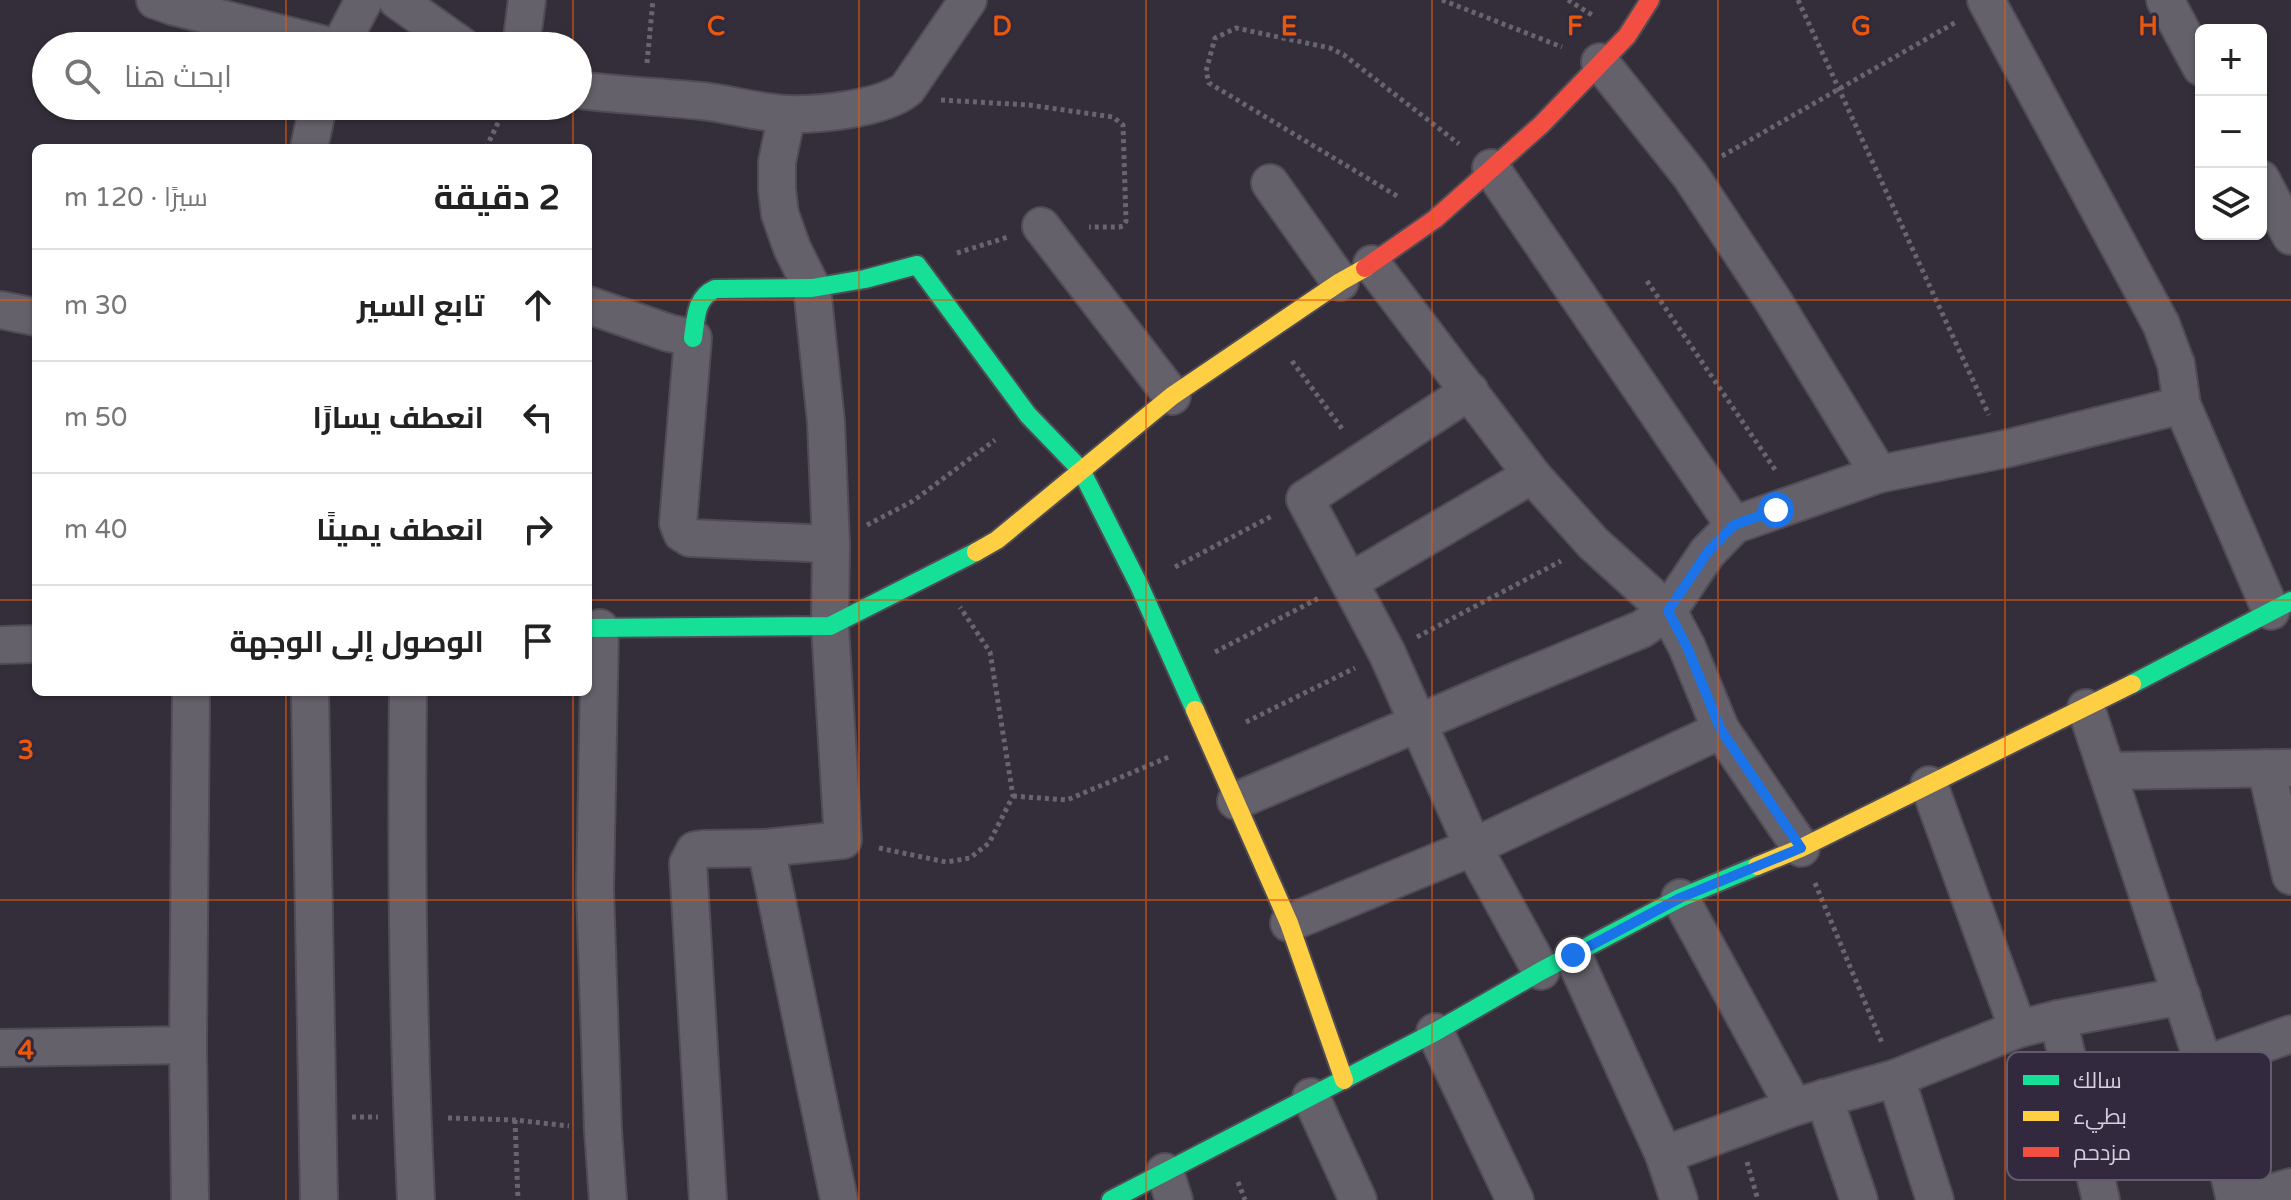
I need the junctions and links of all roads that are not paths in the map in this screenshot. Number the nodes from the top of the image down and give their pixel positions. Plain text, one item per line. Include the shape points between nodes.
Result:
1 (364, 0) edge
2 (397, 0) edge
3 (527, 0) edge
4 (968, 0) edge
5 (1650, 0) edge
6 (2165, 0) edge
7 (166, 2) edge
8 (1987, 2) edge
9 (277, 32) edge
10 (347, 32) edge
11 (442, 32) edge
12 (523, 32) edge
13 (2195, 56) edge
14 (1600, 62) junction
15 (592, 91) edge
16 (787, 114) junction
17 (315, 120) edge
18 (310, 144) edge
19 (1491, 168) junction
20 (1270, 183) dead end
21 (2267, 190) edge
22 (1041, 226) road end
23 (2291, 236) edge
24 (1372, 264) junction
25 (1340, 282) junction
26 (812, 288) junction
27 (592, 306) edge
28 (0, 310) edge
29 (32, 316) edge
30 (693, 338) junction
31 (1470, 391) junction
32 (1172, 396) junction
33 (2182, 405) junction
34 (1081, 470) junction
35 (1879, 474) junction
36 (1532, 475) junction
37 (1734, 525) junction
38 (831, 544) junction
39 (1351, 581) junction
40 (2281, 606) edge
41 (1668, 611) junction
42 (830, 626) junction
43 (594, 628) edge
44 (32, 644) edge
45 (0, 645) edge
46 (191, 696) edge
47 (310, 696) edge
48 (408, 696) edge
49 (2086, 708) junction
50 (1419, 722) junction
51 (1721, 730) junction
52 (2278, 768) edge
53 (2108, 771) junction
54 (1929, 785) junction
55 (1236, 801) junction
56 (1473, 847) junction
57 (766, 848) junction
58 (1801, 848) junction
59 (2291, 876) edge
60 (1680, 898) junction
61 (1289, 923) junction
62 (1573, 955) junction
63 (1541, 971) junction
64 (2182, 996) junction
65 (2058, 1019) junction
66 (2018, 1029) junction
67 (1435, 1032) junction
68 (2291, 1034) edge
69 (188, 1045) junction
70 (0, 1048) edge
71 (2066, 1052) edge
72 (2200, 1052) edge
73 (2240, 1052) edge
74 (1896, 1078) junction
75 (1344, 1080) junction
76 (1311, 1097) junction
77 (1809, 1102) junction
78 (1664, 1155) junction
79 (2096, 1180) edge
80 (2230, 1180) edge
81 (1170, 1186) edge
82 (2291, 1187) edge
83 (190, 1200) edge
84 (319, 1200) edge
85 (416, 1200) edge
86 (608, 1200) edge
87 (708, 1200) edge
88 (839, 1200) edge
89 (1111, 1200) edge
90 (1358, 1200) edge
91 (1515, 1200) edge
92 (1679, 1200) edge
93 (1859, 1200) edge
94 (1935, 1200) edge
95 (2101, 1200) edge
96 (2235, 1200) edge
97 (2246, 1200) edge

1 - 10 street
2 - 11 street
3 - 12 street
4 - 16 street via 896,98
5 - 14 street via 1627,36
6 - 13 street
7 - 9 street
8 - 33 street via 2161,324 2176,364
14 - 19 street via 1541,125
14 - 35 street via 1690,175
15 - 16 street
16 - 26 street via 777,162 780,214
17 - 18 street
19 - 24 street via 1435,219
19 - 37 street
20 - 25 street
21 - 23 street
22 - 32 street
24 - 25 street
24 - 31 street
25 - 32 street
26 - 30 street via 706,291
26 - 34 street via 917,265 1028,415
26 - 38 street via 826,422
27 - 30 street
28 - 29 street
30 - 38 street via 678,523 682,533 690,538
31 - 36 street
31 - 39 street via 1305,499
32 - 34 street
33 - 35 street
33 - 40 street
34 - 42 street via 997,540
34 - 55 street
35 - 37 street
36 - 39 street
36 - 41 street via 1593,543
37 - 41 street via 1707,553
38 - 42 street
39 - 50 street
40 - 49 street
41 - 50 street via 1642,629
41 - 51 street
42 - 43 street
42 - 57 street via 843,840
43 - 86 street via 595,890
44 - 45 street
46 - 69 street
47 - 84 street
48 - 85 street
49 - 53 street
49 - 54 street
50 - 55 street
50 - 56 street
51 - 56 street
51 - 58 street
52 - 53 street
52 - 59 street
53 - 64 street
54 - 58 street
54 - 66 street
55 - 61 street
56 - 61 street
56 - 63 street
57 - 87 street via 695,850 688,863
57 - 88 street
58 - 60 street
60 - 62 street
60 - 77 street
61 - 75 street
62 - 63 street
62 - 78 street
63 - 67 street
64 - 65 street
64 - 72 street
65 - 66 street
65 - 71 street
66 - 74 street
67 - 75 street
67 - 91 street
68 - 73 street
69 - 70 street
69 - 83 street
74 - 77 street
74 - 94 street
75 - 76 street
76 - 81 street
76 - 90 street
77 - 78 street
77 - 93 street
78 - 92 street
79 - 95 street
80 - 96 street
81 - 89 street
82 - 97 street

